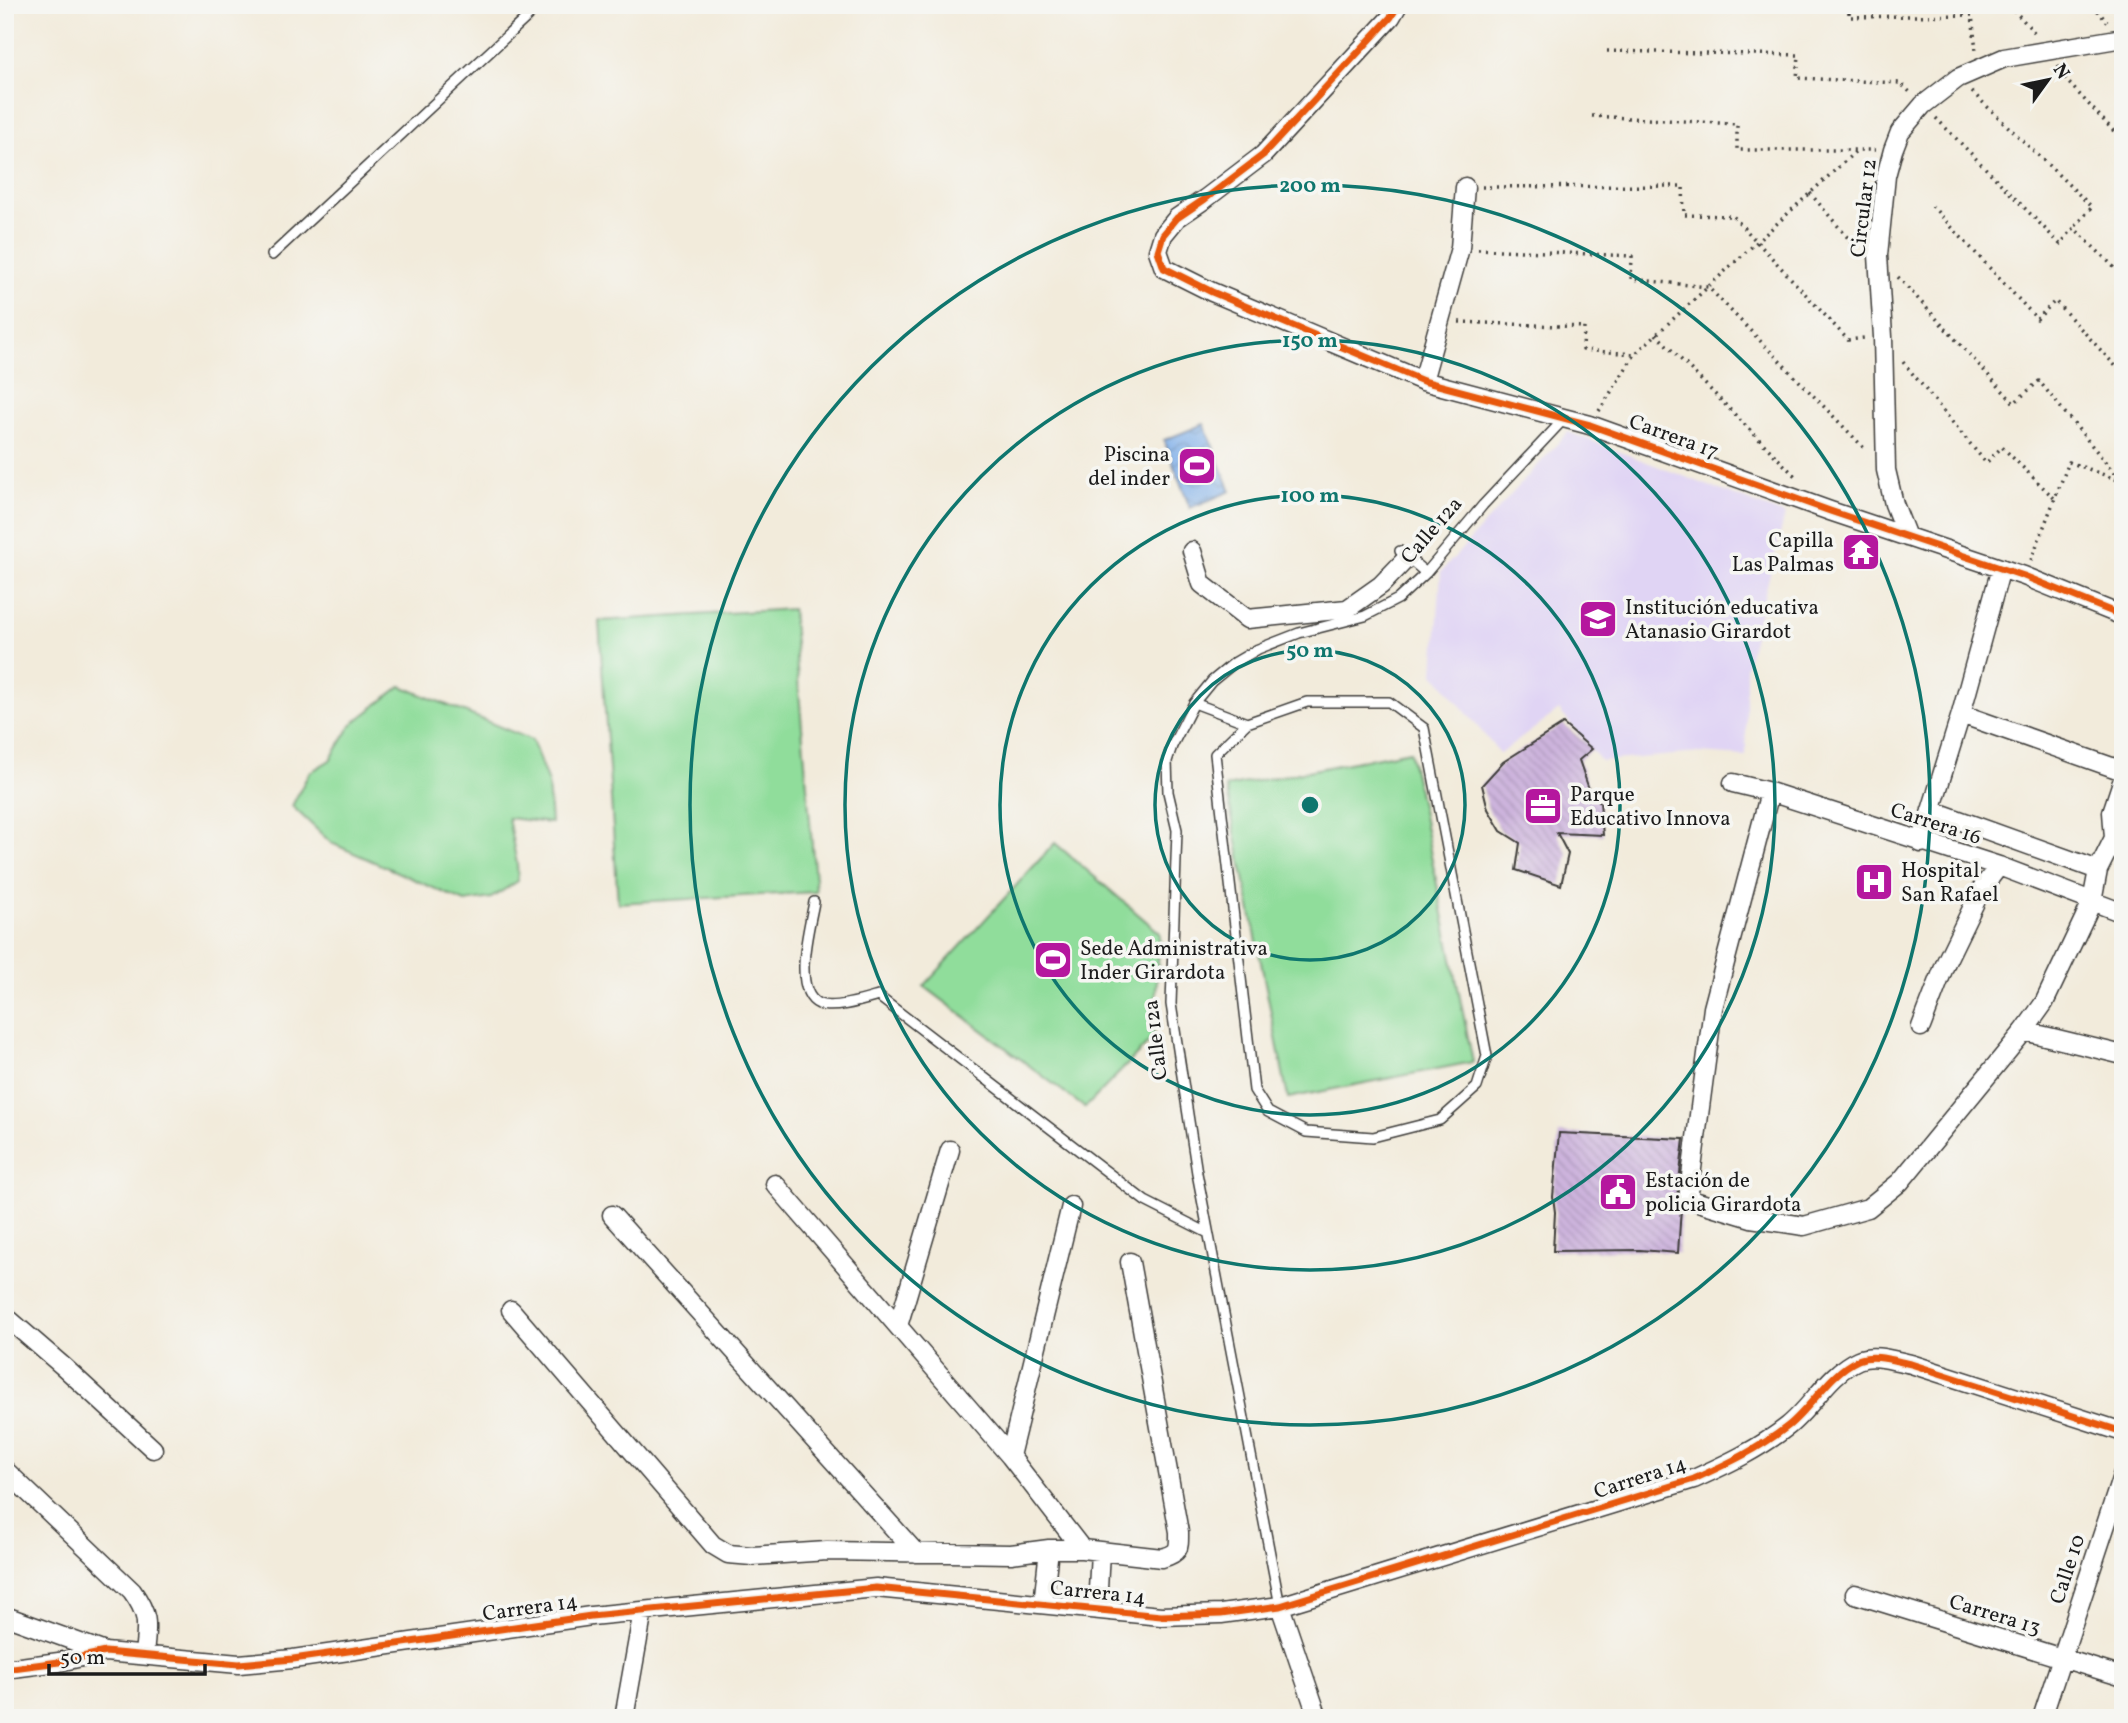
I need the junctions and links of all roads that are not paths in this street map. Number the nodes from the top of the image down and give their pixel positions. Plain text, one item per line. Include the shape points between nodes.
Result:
1 (540, 5) edge
2 (1398, 5) edge
3 (2123, 38) edge
4 (1465, 187) road end
5 (272, 255) dead end
6 (1423, 381) junction
7 (1564, 419) junction
8 (1908, 537) junction
9 (1192, 551) dead end
10 (1404, 554) joint
11 (2001, 568) junction
12 (1426, 573) junction
13 (2123, 616) edge
14 (1194, 703) junction
15 (1961, 714) junction
16 (1247, 723) junction
17 (2123, 771) edge
18 (2123, 779) edge
19 (1733, 783) dead end
20 (1770, 792) junction
21 (1931, 810) junction
22 (2118, 834) edge
23 (1921, 843) junction
24 (1998, 866) junction
25 (2098, 870) junction
26 (814, 902) dead end
27 (2092, 902) junction
28 (2123, 913) edge
29 (1921, 1027) dead end
30 (2024, 1031) junction
31 (2123, 1055) edge
32 (950, 1150) dead end
33 (775, 1184) dead end
34 (1072, 1206) dead end
35 (612, 1215) dead end
36 (1208, 1233) junction
37 (1130, 1262) dead end
38 (511, 1310) dead end
39 (5, 1316) edge
40 (898, 1326) junction
41 (2123, 1432) edge
42 (153, 1449) dead end
43 (1010, 1456) junction
44 (5, 1470) edge
45 (2123, 1473) edge
46 (1049, 1549) junction
47 (1091, 1550) junction
48 (916, 1553) junction
49 (1855, 1594) dead end
50 (1043, 1604) junction
51 (1280, 1606) junction
52 (1097, 1609) junction
53 (643, 1611) junction
54 (5, 1616) edge
55 (104, 1652) junction
56 (144, 1654) junction
57 (2062, 1658) junction
58 (5, 1669) edge
59 (2123, 1677) edge
60 (624, 1718) edge
61 (1318, 1718) edge
62 (2042, 1718) edge

1 - 5 lane
2 - 6 street, Carrera 17 via 1263,155 1177,218 1163,235 1158,251 1164,268 1212,292
3 - 8 street, Circular 12 via 2004,58 1958,78 1923,105 1900,132 1886,176 1878,255 1885,470
4 - 6 street via 1460,248
6 - 7 street, Carrera 17
7 - 8 street, Carrera 17
7 - 12 lane, Calle 12a
8 - 11 street, Carrera 17
9 - 10 street via 1202,584 1247,620 1346,609 1381,585
10 - 12 lane
11 - 13 street, Carrera 17
11 - 15 street
12 - 14 lane, Calle 12a via 1398,599 1365,617 1299,633 1258,649 1212,681
14 - 16 lane
14 - 36 lane, Calle 12a via 1167,761 1177,830 1171,1004
15 - 17 street
15 - 21 street
16 - 16 lane via 1307,702 1389,702 1424,728 1487,1056 1477,1087 1440,1120 1373,1137 1306,1132 1268,1112 1254,1090 1214,754
18 - 22 street via 2112,812
19 - 20 street, Carrera 16
20 - 23 street, Carrera 16
20 - 30 street via 1713,1008 1688,1199 1751,1218 1804,1226 1868,1208 1900,1182
21 - 23 street
21 - 25 street
22 - 25 street
23 - 24 street, Carrera 16
24 - 27 street, Carrera 16
24 - 29 street via 1982,888 1946,962
25 - 27 street
26 - 36 lane via 803,965 807,992 819,1004 878,996 1145,1201
27 - 28 street, Carrera 16
27 - 30 street via 2044,1003
30 - 31 street
32 - 40 street
33 - 40 street
34 - 43 street
35 - 48 street
36 - 51 lane, Calle 12a
37 - 47 street via 1179,1548 1162,1558
38 - 48 street via 713,1545 728,1554 752,1556 827,1551
39 - 42 street
40 - 43 street
41 - 51 street, Carrera 14 via 1911,1364 1860,1359 1842,1370 1789,1425 1760,1446 1705,1474
43 - 47 street
44 - 56 street via 137,1599 147,1627
45 - 57 street, Calle 10
46 - 47 street
46 - 48 street via 1011,1554
46 - 50 street
47 - 52 street
49 - 57 street, Carrera 13
50 - 52 street, Carrera 14
50 - 53 street, Carrera 14 via 876,1588
51 - 52 street, Carrera 14 via 1161,1616
51 - 61 street, Calle 12a
53 - 56 street, Carrera 14 via 252,1663
53 - 60 street
54 - 55 street
55 - 56 street, Carrera 14
55 - 58 street, Carrera 14
57 - 59 street, Carrera 13
57 - 62 street, Calle 10

